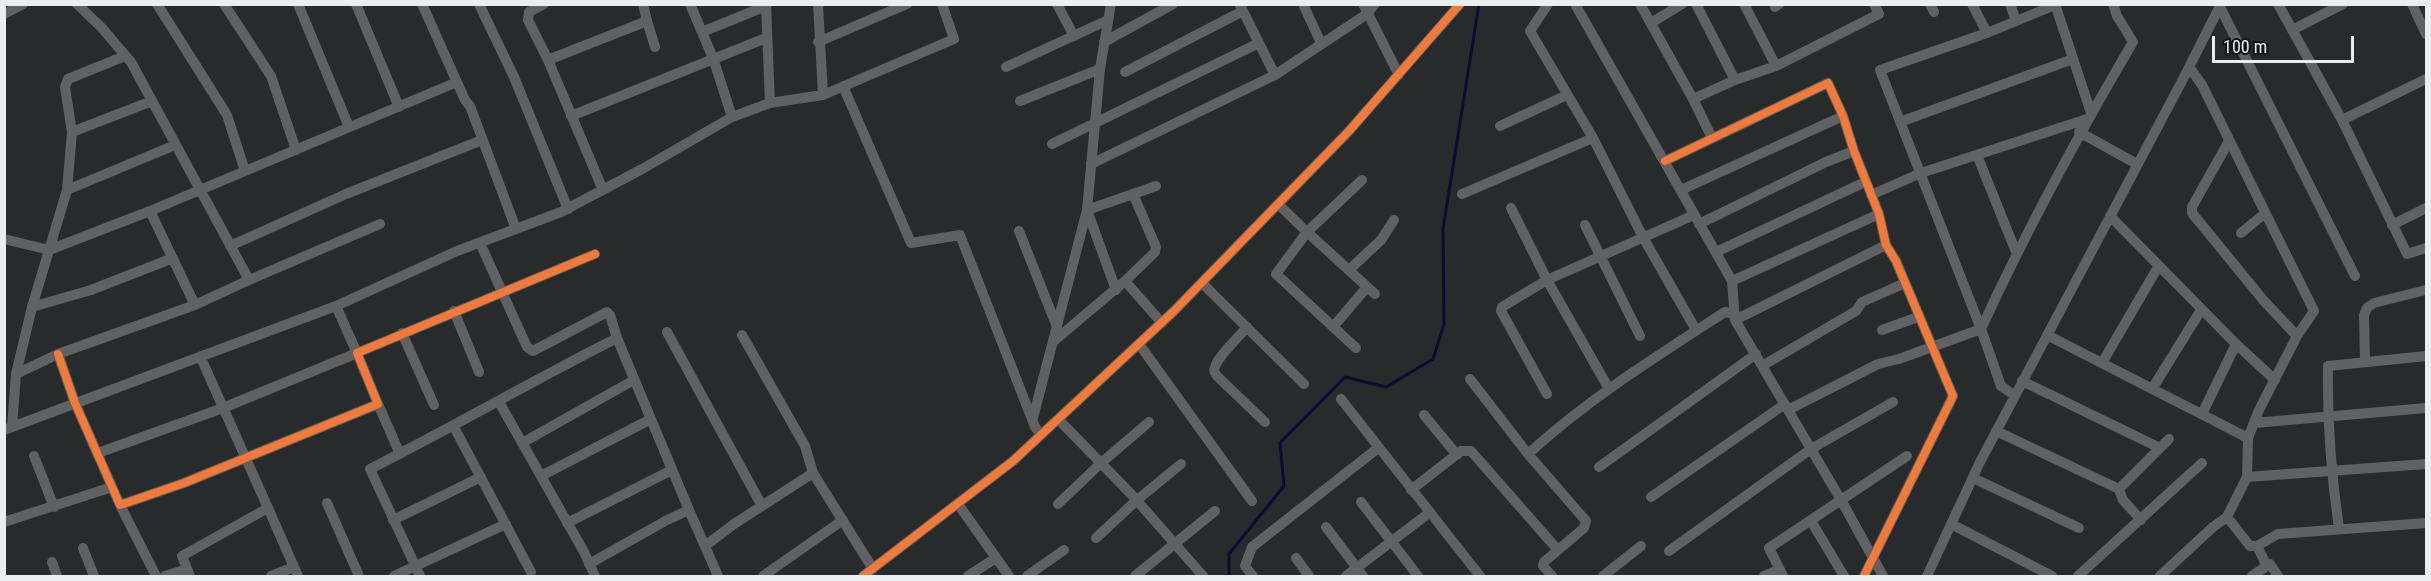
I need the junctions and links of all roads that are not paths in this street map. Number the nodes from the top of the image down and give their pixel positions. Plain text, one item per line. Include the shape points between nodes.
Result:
1 (23, 4) edge
2 (77, 4) edge
3 (157, 4) edge
4 (224, 4) edge
5 (298, 4) edge
6 (356, 4) edge
7 (480, 4) edge
8 (544, 4) edge
9 (643, 4) edge
10 (690, 4) edge
11 (818, 4) edge
12 (907, 4) edge
13 (1057, 4) edge
14 (1111, 4) edge
15 (1173, 4) edge
16 (1303, 4) edge
17 (1375, 4) edge
18 (1460, 4) edge
19 (1548, 4) edge
20 (1575, 4) edge
21 (1640, 4) edge
22 (1683, 4) edge
23 (1696, 4) edge
24 (1744, 4) edge
25 (1874, 4) edge
26 (1972, 4) edge
27 (2010, 4) edge
28 (2113, 4) edge
29 (2278, 4) edge
30 (2343, 4) edge
31 (2412, 4) edge
32 (422, 5) edge
33 (766, 5) edge
34 (2055, 5) edge
35 (946, 6) edge
36 (2220, 6) edge
37 (1242, 8) edge
38 (1365, 9) edge
39 (4, 14) edge
40 (1108, 20) junction
41 (647, 21) junction
42 (2016, 21) junction
43 (1651, 23) junction
44 (2292, 30) junction
45 (702, 32) junction
46 (1987, 33) junction
47 (2427, 34) edge
48 (1074, 36) junction
49 (766, 38) junction
50 (818, 42) junction
51 (1104, 42) junction
52 (1259, 43) junction
53 (1321, 43) junction
54 (655, 47) dead end
55 (125, 56) junction
56 (713, 58) junction
57 (2073, 59) junction
58 (548, 60) junction
59 (1776, 66) junction
60 (1006, 67) dead end
61 (2190, 68) junction
62 (1100, 69) junction
63 (1125, 72) dead end
64 (1275, 75) junction
65 (1399, 75) junction
66 (2427, 79) edge
67 (1735, 80) junction
68 (457, 82) junction
69 (843, 86) junction
70 (823, 95) junction
71 (1567, 95) junction
72 (1693, 99) junction
73 (1020, 100) dead end
74 (152, 101) junction
75 (770, 102) junction
76 (399, 106) junction
77 (571, 116) junction
78 (1843, 116) junction
79 (2089, 116) junction
80 (732, 117) junction
81 (2342, 120) junction
82 (1095, 122) junction
83 (1900, 122) junction
84 (1500, 126) dead end
85 (349, 128) junction
86 (72, 132) junction
87 (2079, 132) junction
88 (1593, 138) junction
89 (1712, 138) junction
90 (482, 140) junction
91 (2229, 141) junction
92 (1052, 144) dead end
93 (175, 145) junction
94 (296, 150) junction
95 (1854, 151) junction
96 (1977, 155) junction
97 (1665, 161) junction
98 (1091, 164) junction
99 (2137, 164) junction
100 (245, 171) junction
101 (1921, 173) junction
102 (1362, 180) dead end
103 (1865, 182) junction
104 (1156, 186) dead end
105 (67, 190) junction
106 (200, 190) junction
107 (603, 190) junction
108 (1681, 190) junction
109 (1133, 194) junction
110 (1462, 194) dead end
111 (1871, 195) junction
112 (1278, 204) junction
113 (1511, 208) dead end
114 (2427, 208) edge
115 (568, 209) junction
116 (1087, 210) junction
117 (150, 211) junction
118 (1879, 214) junction
119 (2264, 214) junction
120 (2110, 216) junction
121 (1697, 219) junction
122 (1394, 220) dead end
123 (380, 225) dead end
124 (1585, 225) dead end
125 (2392, 225) junction
126 (516, 229) junction
127 (1018, 231) dead end
128 (1307, 232) junction
129 (2241, 233) dead end
130 (4, 239) edge
131 (1644, 239) junction
132 (480, 243) junction
133 (1886, 245) junction
134 (230, 246) junction
135 (2427, 248) edge
136 (49, 250) junction
137 (1716, 252) junction
138 (2016, 252) junction
139 (595, 254) dead end
140 (1600, 256) junction
141 (173, 258) junction
142 (2158, 267) junction
143 (1349, 270) junction
144 (2355, 276) dead end
145 (249, 280) junction
146 (1547, 280) junction
147 (1125, 281) junction
148 (1732, 281) junction
149 (1202, 283) junction
150 (1905, 284) junction
151 (1116, 290) junction
152 (2427, 290) edge
153 (501, 292) junction
154 (195, 305) junction
155 (336, 306) junction
156 (32, 307) junction
157 (2201, 310) junction
158 (454, 311) junction
159 (1735, 317) junction
160 (1918, 317) junction
161 (1162, 323) junction
162 (1057, 327) junction
163 (1247, 327) junction
164 (1333, 327) junction
165 (1981, 329) junction
166 (1696, 330) junction
167 (1882, 330) dead end
168 (667, 332) dead end
169 (402, 333) junction
170 (742, 335) dead end
171 (2047, 335) junction
172 (1641, 336) dead end
173 (2297, 336) junction
174 (617, 338) junction
175 (1054, 341) junction
176 (1139, 344) junction
177 (2236, 344) junction
178 (1931, 347) junction
179 (1356, 348) dead end
180 (357, 353) junction
181 (58, 354) junction
182 (1756, 354) junction
183 (2427, 356) edge
184 (201, 358) junction
185 (2364, 362) junction
186 (2102, 363) junction
187 (1762, 366) junction
188 (479, 372) dead end
189 (16, 374) junction
190 (1470, 379) dead end
191 (634, 380) junction
192 (2275, 380) junction
193 (2022, 381) junction
194 (1304, 384) dead end
195 (1609, 389) junction
196 (2152, 389) junction
197 (1547, 394) dead end
198 (2014, 395) junction
199 (1341, 399) dead end
200 (499, 402) junction
201 (1893, 402) dead end
202 (75, 403) junction
203 (378, 404) junction
204 (434, 405) dead end
205 (1786, 407) junction
206 (223, 408) junction
207 (2427, 408) edge
208 (2202, 414) junction
209 (1424, 416) dead end
210 (2327, 417) junction
211 (1033, 418) junction
212 (651, 419) junction
213 (1058, 419) junction
214 (1149, 422) dead end
215 (1265, 422) dead end
216 (2254, 423) junction
217 (454, 427) junction
218 (8, 428) edge
219 (1996, 431) junction
220 (1041, 435) junction
221 (2248, 438) junction
222 (2169, 439) dead end
223 (522, 443) junction
224 (1378, 448) junction
225 (2160, 448) junction
226 (1812, 449) junction
227 (98, 453) junction
228 (400, 454) junction
229 (1528, 454) junction
230 (1457, 455) junction
231 (34, 456) dead end
232 (1907, 456) dead end
233 (245, 457) junction
234 (1101, 463) junction
235 (2202, 463) dead end
236 (1181, 464) dead end
237 (2427, 464) edge
238 (1599, 467) dead end
239 (672, 470) junction
240 (2330, 471) junction
241 (813, 473) junction
242 (541, 476) junction
243 (481, 477) junction
244 (2247, 477) junction
245 (1972, 478) junction
246 (112, 487) junction
247 (2118, 489) junction
248 (1411, 490) junction
249 (1651, 497) dead end
250 (1137, 500) junction
251 (1841, 500) junction
252 (1252, 501) dead end
253 (1361, 501) dead end
254 (327, 503) dead end
255 (958, 504) junction
256 (1058, 504) dead end
257 (120, 505) junction
258 (762, 506) junction
259 (54, 507) junction
260 (268, 508) junction
261 (689, 510) junction
262 (1215, 511) dead end
263 (1429, 513) junction
264 (2227, 517) junction
265 (393, 520) junction
266 (843, 520) junction
267 (2141, 520) junction
268 (1811, 521) junction
269 (4, 522) edge
270 (567, 523) junction
271 (2427, 523) edge
272 (506, 524) junction
273 (1951, 524) junction
274 (1326, 527) dead end
275 (2079, 528) dead end
276 (2339, 529) junction
277 (1096, 538) dead end
278 (1392, 542) junction
279 (1174, 543) junction
280 (705, 546) junction
281 (1641, 546) dead end
282 (2257, 546) junction
283 (83, 548) dead end
284 (1557, 549) junction
285 (1064, 550) dead end
286 (1669, 551) dead end
287 (996, 558) junction
288 (1296, 558) dead end
289 (1874, 559) junction
290 (52, 562) dead end
291 (589, 564) junction
292 (2267, 566) junction
293 (873, 569) junction
294 (188, 572) edge
295 (296, 572) edge
296 (418, 572) edge
297 (1360, 572) edge
298 (1781, 573) edge
299 (532, 574) edge
300 (717, 574) edge
301 (57, 576) edge
302 (94, 576) edge
303 (156, 576) edge
304 (165, 576) edge
305 (271, 576) edge
306 (359, 576) edge
307 (394, 576) edge
308 (520, 576) edge
309 (595, 576) edge
310 (705, 576) edge
311 (763, 576) edge
312 (863, 576) edge
313 (968, 576) edge
314 (1009, 576) edge
315 (1027, 576) edge
316 (1135, 576) edge
317 (1203, 576) edge
318 (1253, 576) edge
319 (1309, 576) edge
320 (1346, 576) edge
321 (1418, 576) edge
322 (1480, 576) edge
323 (1552, 576) edge
324 (1603, 576) edge
325 (1764, 576) edge
326 (1844, 576) edge
327 (1864, 576) edge
328 (1883, 576) edge
329 (1928, 576) edge
330 (2052, 576) edge
331 (2078, 576) edge
332 (2160, 576) edge
333 (2252, 576) edge
334 (2278, 576) edge

1 - 39 street
2 - 55 street
3 - 100 street via 227,115
4 - 94 street via 271,76
5 - 85 street
6 - 76 street
7 - 115 street
8 - 58 street via 529,12 528,20
9 - 41 street
10 - 45 street
11 - 50 street
12 - 50 street
13 - 48 street
14 - 40 street
15 - 51 street
16 - 53 street
17 - 38 street
18 - 65 street
19 - 71 street via 1530,31
20 - 97 street
21 - 43 street
22 - 43 street
23 - 67 street
24 - 59 street
25 - 59 street via 1879,14
26 - 46 street
27 - 42 street
28 - 79 street via 2133,42
29 - 44 street
30 - 44 street
31 - 47 street
32 - 68 street
33 - 45 street
33 - 49 street
34 - 42 street
34 - 57 street
35 - 69 street via 954,39
36 - 61 street
36 - 144 street
37 - 52 street
37 - 63 street
38 - 53 street
38 - 65 street
40 - 48 street
40 - 51 street
41 - 54 street
41 - 58 street
42 - 46 street
43 - 72 street
44 - 81 street
45 - 56 street
46 - 83 street via 1880,70
48 - 60 street
49 - 56 street
49 - 75 street
50 - 70 street
51 - 62 street
52 - 64 street
52 - 82 street
53 - 64 street
55 - 74 street
55 - 86 street via 68,79 65,87
56 - 77 street
56 - 80 street
57 - 79 street
57 - 83 street
58 - 77 street
59 - 67 street
61 - 91 street
61 - 99 street
62 - 73 street
62 - 82 street
64 - 98 street
65 - 112 street
66 - 81 street
67 - 72 street
68 - 76 street
68 - 90 street
69 - 70 street
69 - 211 street via 911,243 960,235
70 - 75 street
71 - 84 street
71 - 88 street
72 - 89 street
74 - 86 street
74 - 93 street
75 - 80 street
76 - 85 street
77 - 107 street
78 - 89 street via 1827,83
78 - 95 street
78 - 108 street
79 - 87 street
79 - 96 street
80 - 107 street
81 - 125 street
82 - 92 street
82 - 98 street
83 - 101 street
85 - 94 street
86 - 105 street
87 - 99 street
87 - 138 street
88 - 110 street
88 - 131 street
89 - 97 street
90 - 126 street
90 - 134 street
91 - 119 street
91 - 173 street via 2192,213
93 - 105 street
93 - 106 street
94 - 100 street
95 - 103 street
95 - 121 street
96 - 101 street
96 - 138 street
97 - 108 street
98 - 116 street
99 - 120 street
100 - 106 street
101 - 111 street
101 - 165 street
102 - 128 street
103 - 111 street
103 - 137 street
104 - 109 street
105 - 136 street
106 - 117 street
106 - 134 street
107 - 115 street
108 - 121 street
109 - 116 street
109 - 147 street via 1156,247
111 - 118 street
112 - 128 street
112 - 149 street
113 - 146 street
114 - 125 street
115 - 126 street
116 - 151 street
116 - 162 street
117 - 136 street
117 - 141 street
118 - 133 street
118 - 148 street
119 - 129 street
119 - 173 street via 2314,311
120 - 142 street
120 - 171 street
121 - 131 street
121 - 137 street
122 - 143 street via 1381,240
123 - 145 street
124 - 140 street
125 - 135 street via 2407,255
126 - 132 street
127 - 162 street
128 - 143 street
128 - 164 street via 1276,274
130 - 136 street
131 - 140 street
131 - 166 street
132 - 153 street
132 - 155 street
133 - 150 street
133 - 159 street
134 - 145 street
136 - 156 street
137 - 148 street
138 - 165 street
139 - 153 street
140 - 146 street
140 - 172 street
141 - 154 street
141 - 156 street via 91,290
142 - 157 street
142 - 186 street
143 - 164 street via 1371,290
145 - 154 street
146 - 195 street
146 - 197 street via 1501,309
147 - 151 street
147 - 161 street
148 - 159 street
149 - 161 street
149 - 163 street
150 - 160 street
150 - 187 street via 1862,302 1856,311
151 - 175 street
152 - 185 street via 2367,308
153 - 158 street
153 - 174 street via 533,351 607,312
154 - 181 street
155 - 180 street
155 - 184 street
156 - 189 street
157 - 177 street
157 - 196 street
158 - 169 street
158 - 188 street
159 - 166 street via 1725,312
159 - 182 street
160 - 167 street
160 - 178 street
161 - 176 street
162 - 175 street
163 - 194 street
163 - 215 street via 1214,371
164 - 179 street
165 - 178 street
165 - 198 street via 2001,386
166 - 195 street
168 - 258 street
169 - 180 street
169 - 204 street
170 - 241 street via 805,446
171 - 186 street
171 - 193 street
173 - 192 street
174 - 191 street
174 - 200 street
175 - 211 street
176 - 213 street
176 - 252 street
177 - 192 street
177 - 208 street
178 - 205 street via 1878,364
178 - 289 street via 1953,396
180 - 203 street
180 - 206 street
181 - 189 street
181 - 202 street
182 - 187 street
182 - 238 street
183 - 185 street
184 - 202 street
184 - 206 street
185 - 210 street via 2328,366
186 - 196 street
187 - 205 street
189 - 218 street
190 - 229 street
191 - 212 street
191 - 223 street
192 - 216 street
193 - 198 street
193 - 225 street
195 - 229 street via 1563,422
196 - 208 street
198 - 219 street
199 - 224 street
200 - 217 street
200 - 223 street
201 - 226 street
202 - 218 street
202 - 227 street
203 - 228 street
203 - 233 street
205 - 226 street
205 - 249 street
206 - 227 street
206 - 233 street
207 - 210 street
208 - 221 street
209 - 230 street
210 - 216 street
210 - 240 street
211 - 220 street
212 - 239 street
212 - 242 street
213 - 220 street
213 - 234 street
214 - 234 street
216 - 221 street
217 - 228 street
217 - 243 street
219 - 245 street
219 - 247 street
220 - 255 street
221 - 244 street
222 - 225 street
223 - 242 street
224 - 248 street
224 - 318 street via 1252,547 1245,566
225 - 247 street
226 - 251 street
226 - 286 street
227 - 246 street
228 - 265 street via 370,469
229 - 284 street via 1586,521 1584,528
230 - 248 street
230 - 284 street via 1466,450 1475,453
231 - 259 street
232 - 251 street
233 - 257 street
233 - 260 street
234 - 250 street
234 - 256 street
235 - 267 street
236 - 250 street
237 - 240 street
239 - 261 street
239 - 270 street
240 - 244 street
240 - 276 street
241 - 258 street
241 - 266 street
242 - 270 street
243 - 265 street
243 - 272 street
244 - 264 street
245 - 273 street
245 - 275 street
246 - 257 street
246 - 259 street
247 - 267 street
248 - 263 street
250 - 277 street
250 - 279 street
251 - 268 street
251 - 289 street
253 - 278 street
254 - 306 street
255 - 287 street
255 - 293 street
257 - 303 street
258 - 280 street
259 - 269 street
260 - 294 street via 182,556
260 - 295 street
261 - 280 street
261 - 291 street
262 - 279 street
263 - 278 street
263 - 322 street
264 - 282 street via 2250,546
264 - 332 street
265 - 296 street
266 - 293 street
266 - 311 street
267 - 331 street
268 - 298 street via 1769,548
268 - 326 street
270 - 291 street
271 - 276 street
272 - 296 street
272 - 299 street
273 - 329 street
273 - 330 street
274 - 297 street
276 - 282 street via 2278,534
278 - 297 street
278 - 321 street
279 - 316 street
279 - 317 street
280 - 300 street
281 - 324 street
282 - 292 street
283 - 302 street
284 - 323 street via 1543,564
285 - 315 street
287 - 313 street
287 - 314 street
288 - 319 street
289 - 327 street
289 - 328 street
290 - 301 street
291 - 309 street
292 - 333 street
292 - 334 street via 2270,564
293 - 312 street
294 - 304 street
295 - 305 street
296 - 307 street
297 - 320 street
298 - 325 street
299 - 308 street
300 - 310 street

